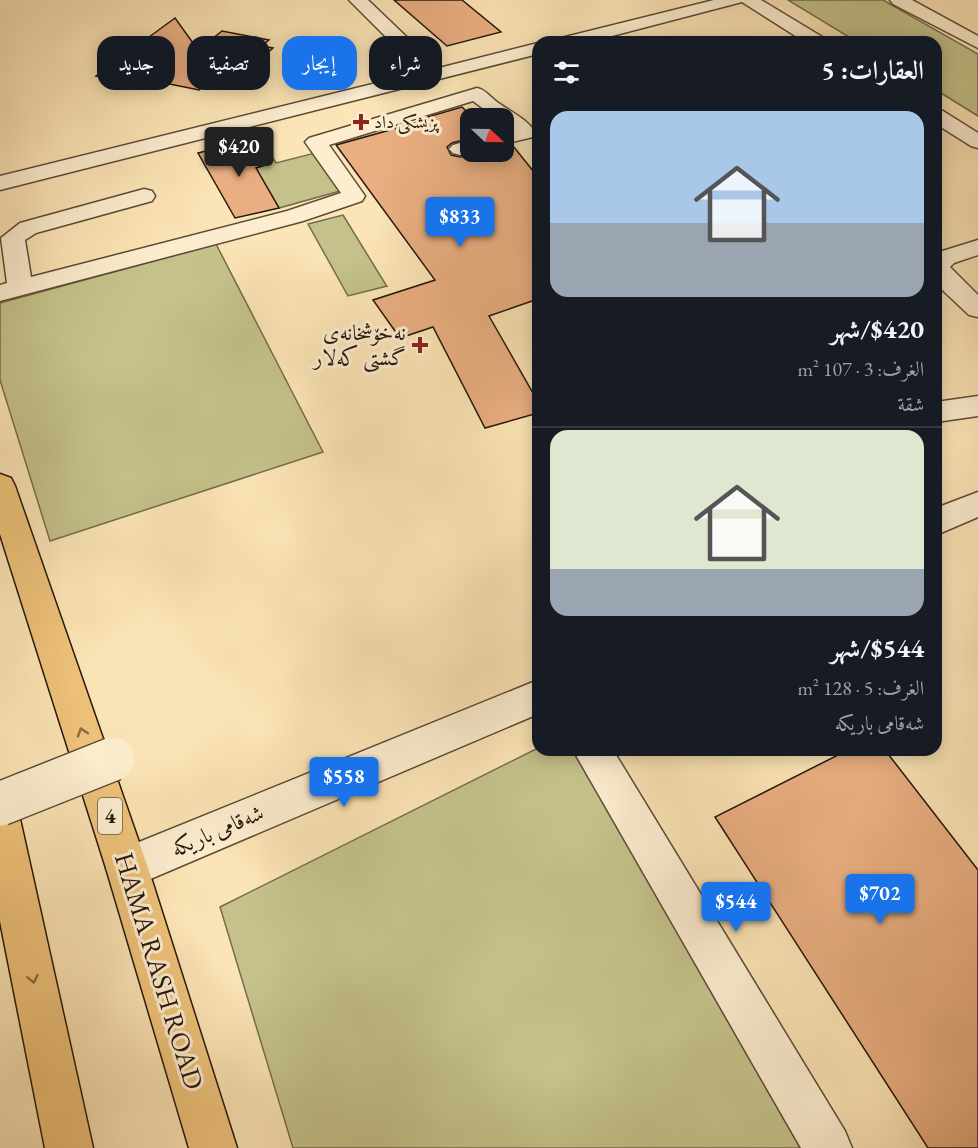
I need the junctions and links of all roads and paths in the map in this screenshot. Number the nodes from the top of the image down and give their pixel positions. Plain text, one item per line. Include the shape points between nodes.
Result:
1 (358, 0) edge
2 (735, 0) edge
3 (749, 0) edge
4 (899, 0) edge
5 (395, 36) edge
6 (591, 36) edge
7 (808, 36) edge
8 (978, 43) edge
9 (532, 51) edge
10 (442, 73) edge
11 (375, 90) edge
12 (942, 120) edge
13 (514, 139) edge
14 (532, 142) edge
15 (978, 142) edge
16 (0, 183) edge
17 (144, 196) dead end
18 (978, 247) edge
19 (942, 261) edge
20 (942, 275) edge
21 (10, 290) edge
22 (978, 309) edge
23 (978, 406) edge
24 (942, 411) edge
25 (0, 486) edge
26 (978, 504) edge
27 (942, 519) edge
28 (532, 699) edge
29 (596, 756) edge
30 (113, 759) dead end
31 (0, 804) edge
32 (0, 819) edge
33 (127, 868) junction
34 (11, 928) edge
35 (69, 1148) edge
36 (213, 1148) edge
37 (828, 1148) edge

1 - 5 street
2 - 6 street
3 - 7 street
4 - 8 street
9 - 10 street
11 - 16 street
12 - 15 street
13 - 14 street
14 - 21 street via 518,122 487,107 477,94 426,106 316,142 354,196 295,216
17 - 21 street via 28,228 13,238
18 - 19 street
20 - 22 street
23 - 24 street
33 -> 25 highway, HAMA RASH ROAD / 4
26 - 27 street
28 - 33 street, شەقامی باریکە
29 - 37 street
30 - 31 street, bridge
32 - 34 highway
33 - 36 highway, HAMA RASH ROAD / 4
34 -> 35 highway

